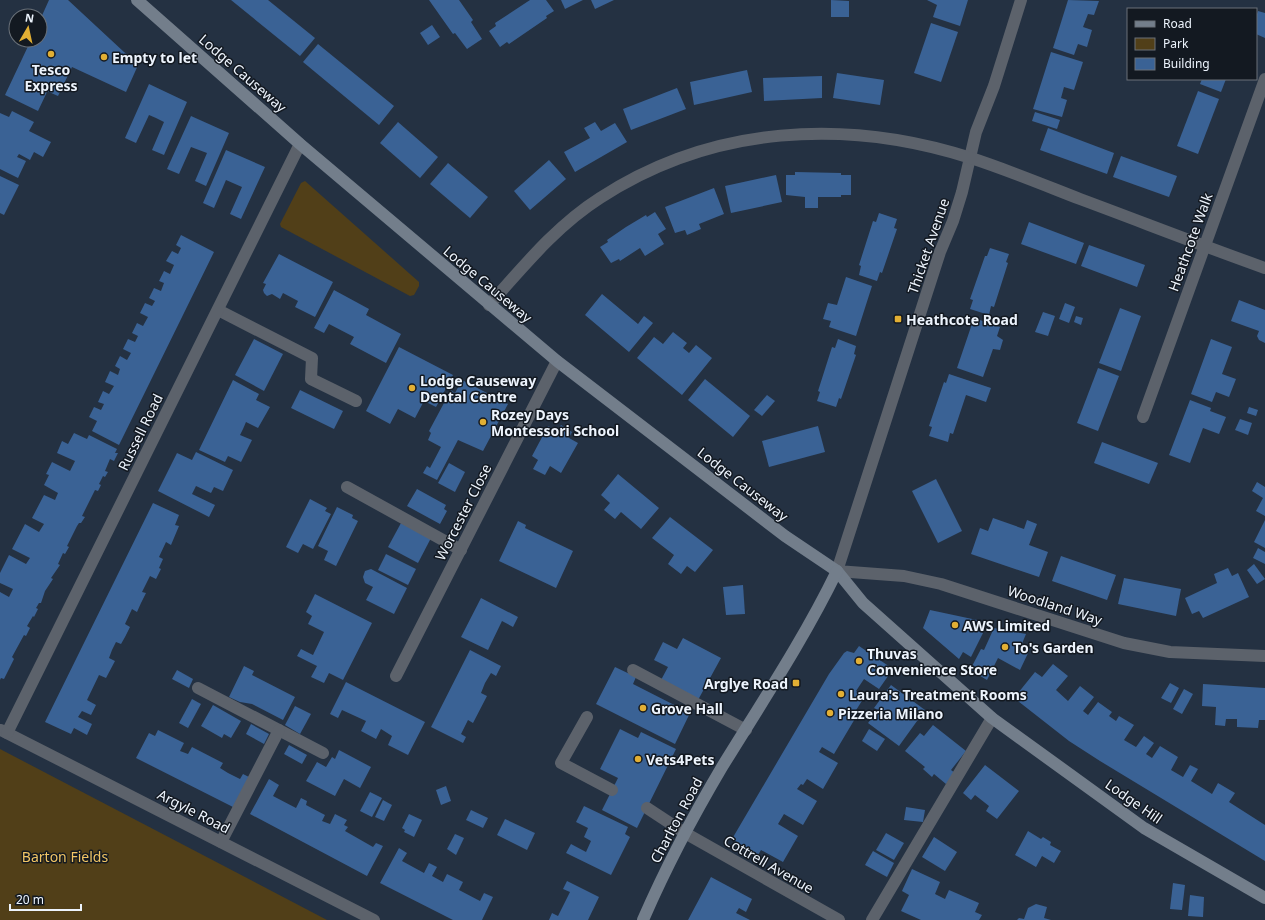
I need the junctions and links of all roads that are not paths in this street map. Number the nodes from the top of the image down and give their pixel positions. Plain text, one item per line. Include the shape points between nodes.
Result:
1 (137, 0) edge
2 (1021, 0) edge
3 (1265, 78) edge
4 (300, 144) junction
5 (971, 158) junction
6 (1204, 246) junction
7 (1265, 268) edge
8 (489, 305) junction
9 (218, 310) junction
10 (557, 361) junction
11 (356, 402) dead end
12 (1143, 416) dead end
13 (348, 487) dead end
14 (461, 550) junction
15 (837, 570) junction
16 (1265, 656) edge
17 (633, 670) dead end
18 (396, 676) dead end
19 (198, 688) dead end
20 (587, 717) dead end
21 (992, 718) junction
22 (279, 730) junction
23 (746, 730) junction
24 (4, 731) edge
25 (323, 753) dead end
26 (612, 790) dead end
27 (647, 808) dead end
28 (685, 833) junction
29 (221, 842) junction
30 (1265, 898) edge
31 (374, 920) edge
32 (643, 920) edge
33 (839, 920) edge
34 (872, 920) edge

1 - 4 main road, Lodge Causeway
2 - 5 street, Thicket Avenue via 994,86 976,132
3 - 6 street, Heathcote Walk
4 - 8 main road, Lodge Causeway
4 - 9 street, Russell Road
5 - 6 street
5 - 8 street via 896,140 808,133 752,138 698,152 674,160 626,183 587,207 537,252
5 - 15 street, Thicket Avenue via 953,221 940,252
6 - 7 street
6 - 12 street, Heathcote Walk
8 - 10 main road, Lodge Causeway
9 - 11 street via 312,358 312,379
9 - 24 street, Russell Road
10 - 14 street, Worcester Close
10 - 15 main road, Lodge Causeway via 785,536
13 - 14 street
14 - 18 street, Worcester Close
15 - 16 street, Woodland Way via 904,576 941,584 1124,643 1162,650
15 - 21 main road, Lodge Causeway via 863,603
15 - 23 main road, Charlton Road via 816,614
17 - 23 street
19 - 22 street
20 - 26 street via 561,763
21 - 30 main road, Lodge Hill via 1144,828
21 - 34 street
22 - 25 street
22 - 29 street
23 - 28 main road, Charlton Road
24 - 29 street, Argyle Road
27 - 28 street, Cottrell Avenue
28 - 32 main road, Charlton Road
28 - 33 street, Cottrell Avenue
29 - 31 street, Argyle Road

